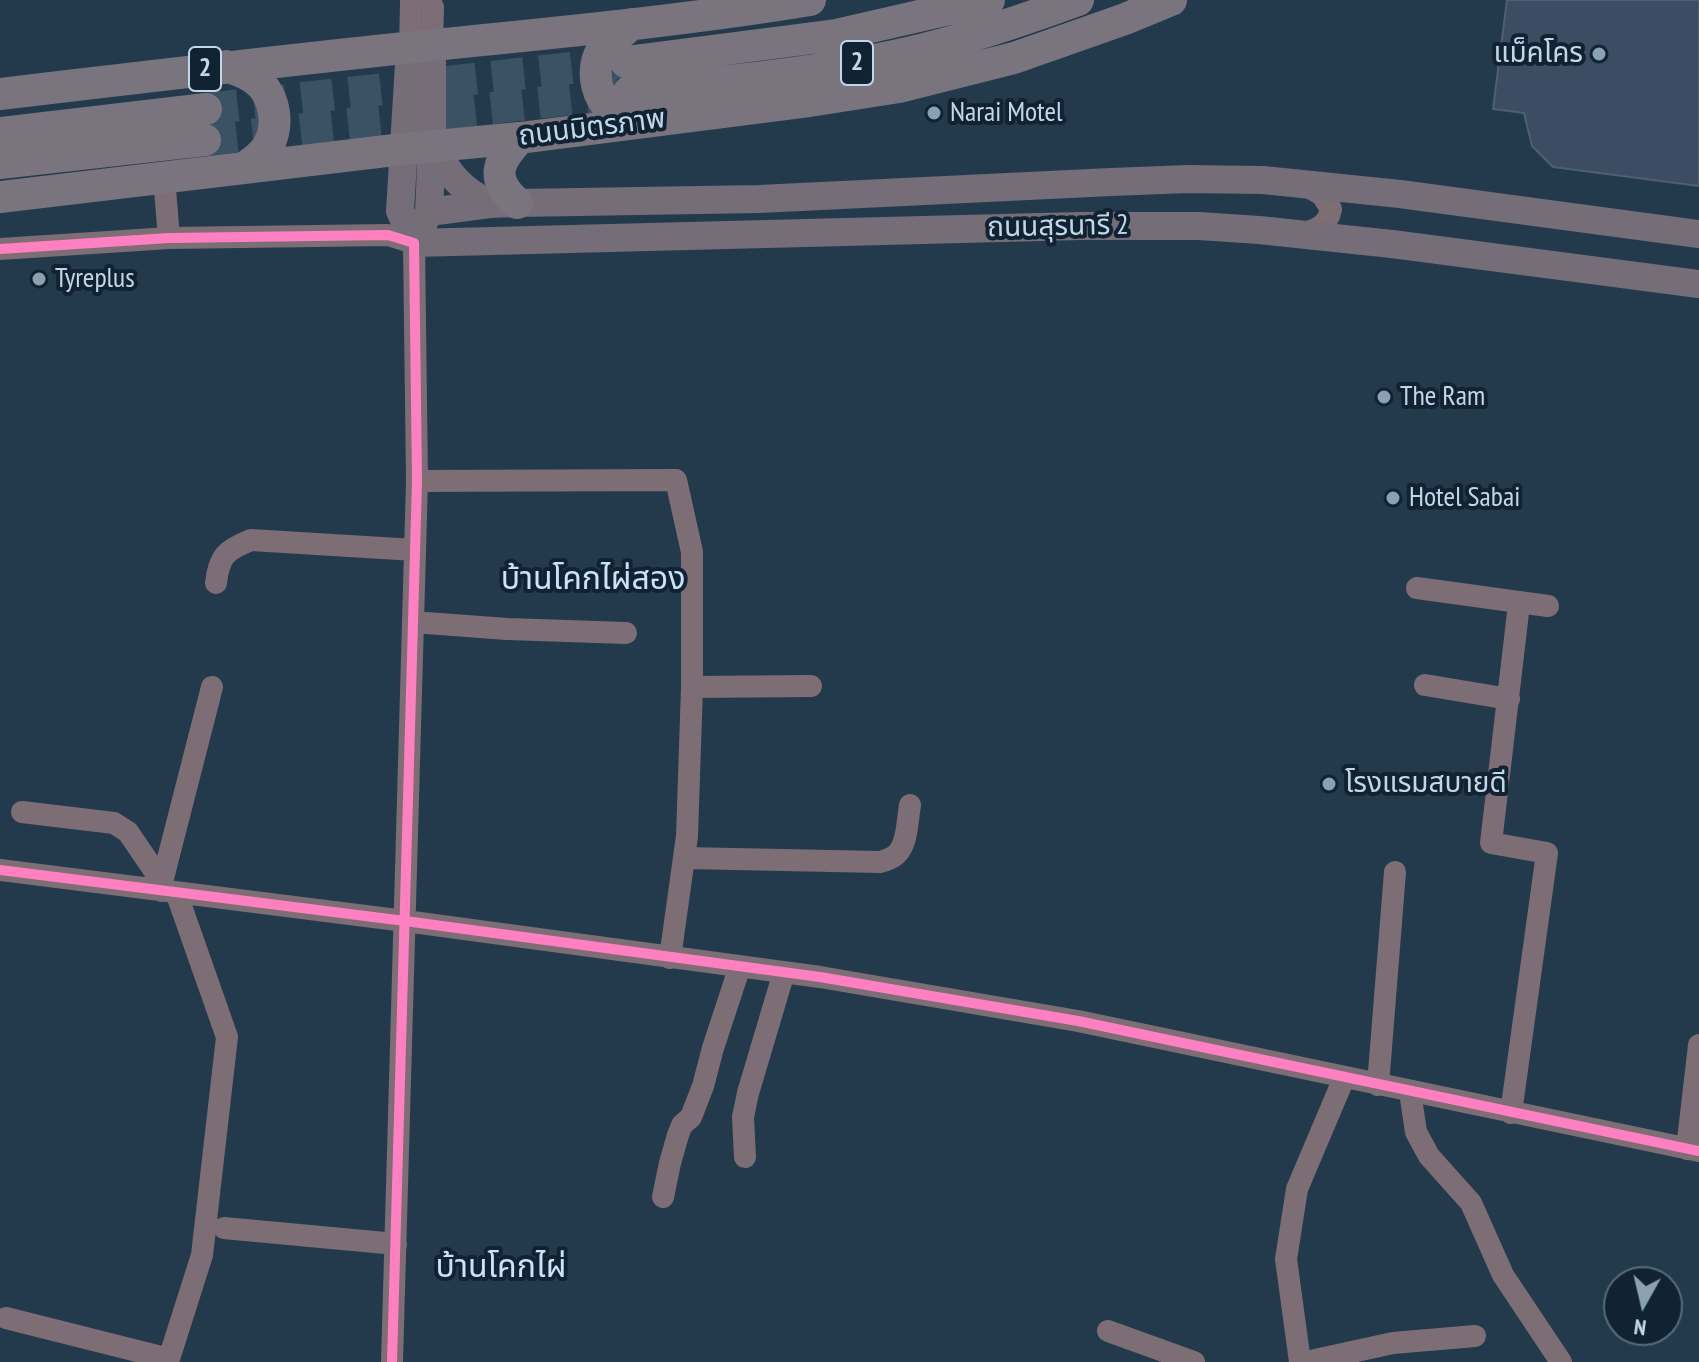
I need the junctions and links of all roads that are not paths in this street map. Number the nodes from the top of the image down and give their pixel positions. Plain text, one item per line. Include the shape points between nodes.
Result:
1 (413, 0) edge
2 (429, 0) edge
3 (810, 0) edge
4 (989, 0) edge
5 (1078, 0) edge
6 (1171, 0) edge
7 (632, 24) junction
8 (421, 47) junction
9 (226, 66) junction
10 (0, 94) edge
11 (641, 122) junction
12 (0, 133) edge
13 (520, 138) junction
14 (417, 148) junction
15 (0, 163) edge
16 (246, 167) junction
17 (164, 177) junction
18 (1301, 183) junction
19 (0, 197) edge
20 (503, 203) junction
21 (429, 212) junction
22 (1318, 219) junction
23 (1699, 234) edge
24 (169, 238) junction
25 (414, 243) junction
26 (0, 249) edge
27 (1699, 284) edge
28 (417, 481) junction
29 (415, 550) junction
30 (216, 583) dead end
31 (1417, 588) dead end
32 (1519, 604) junction
33 (1548, 606) dead end
34 (413, 622) junction
35 (626, 633) dead end
36 (1425, 685) dead end
37 (811, 686) dead end
38 (212, 687) dead end
39 (692, 687) junction
40 (1509, 699) junction
41 (910, 805) dead end
42 (22, 812) dead end
43 (685, 858) junction
44 (0, 870) edge
45 (1395, 872) dead end
46 (167, 888) junction
47 (405, 921) junction
48 (670, 958) junction
49 (740, 966) junction
50 (784, 972) junction
51 (1699, 1045) edge
52 (1344, 1078) junction
53 (1378, 1085) junction
54 (1410, 1092) junction
55 (1511, 1113) junction
56 (1693, 1150) edge
57 (745, 1157) dead end
58 (663, 1197) dead end
59 (224, 1228) dead end
60 (396, 1244) junction
61 (6, 1318) dead end
62 (1108, 1331) dead end
63 (1475, 1336) dead end
64 (168, 1360) edge
65 (392, 1362) edge
66 (1194, 1362) edge
67 (1303, 1362) edge
68 (1561, 1362) edge

1 - 8 street
2 - 8 street via 433,7
3 - 7 highway, 2
4 - 5 highway, ถนนมิตรภาพ / 2 via 628,77 838,67 1004,27
6 - 11 highway, ถนนมิตรภาพ / 2 via 1014,58 899,87
7 - 8 highway, 2
7 - 11 highway via 602,50 595,75 607,106
8 - 9 highway, 2
8 - 14 main road
9 - 10 highway, 2
9 - 16 highway via 258,81 273,114 273,137
11 - 13 highway, ถนนมิตรภาพ / 2
12 - 15 highway, 2 via 206,125
13 - 14 highway, ถนนมิตรภาพ / 2
13 - 20 highway via 500,164 508,195
14 - 16 highway, ถนนมิตรภาพ / 2
14 - 20 main road via 472,194
14 - 21 main road
14 - 25 main road via 400,211
16 - 17 highway, ถนนมิตรภาพ / 2
17 - 19 highway, ถนนมิตรภาพ / 2
17 - 24 street
18 - 20 main road, ถนนสุรนารี 2 via 1188,179 759,199
18 - 22 street via 1315,190
18 - 23 main road, ถนนสุรนารี 2
20 - 21 main road, ถนนสุรนารี 2
21 - 25 main road
22 - 25 main road, ถนนสุรนารี 2
22 - 27 main road, ถนนสุรนารี 2 via 1392,244
24 - 25 street via 388,235
24 - 26 street
25 - 28 street
28 - 29 street
28 - 39 street via 676,480 692,552
29 - 30 street via 251,540 223,556
29 - 34 street
31 - 32 street
32 - 33 street
32 - 40 street
34 - 35 street
34 - 47 street
36 - 40 street
37 - 39 street
38 - 46 street
39 - 43 street
40 - 55 street via 1491,843 1547,853
41 - 43 street via 901,850 880,862
42 - 46 street via 114,823 128,832
43 - 48 street
44 - 46 street
45 - 53 street
46 - 47 street
46 - 64 street via 227,1037 202,1255
47 - 48 street
47 - 60 street
48 - 49 street
49 - 50 street
49 - 58 street via 703,1086 680,1130
50 - 52 street via 1078,1021
50 - 57 street via 748,1093
51 - 56 street
52 - 53 street
52 - 67 street via 1297,1189 1286,1259
53 - 54 street
54 - 55 street
54 - 68 street via 1416,1132 1429,1156 1471,1203 1503,1275
55 - 56 street
59 - 60 street
60 - 65 street
61 - 64 street
62 - 66 street
63 - 67 street via 1393,1343

